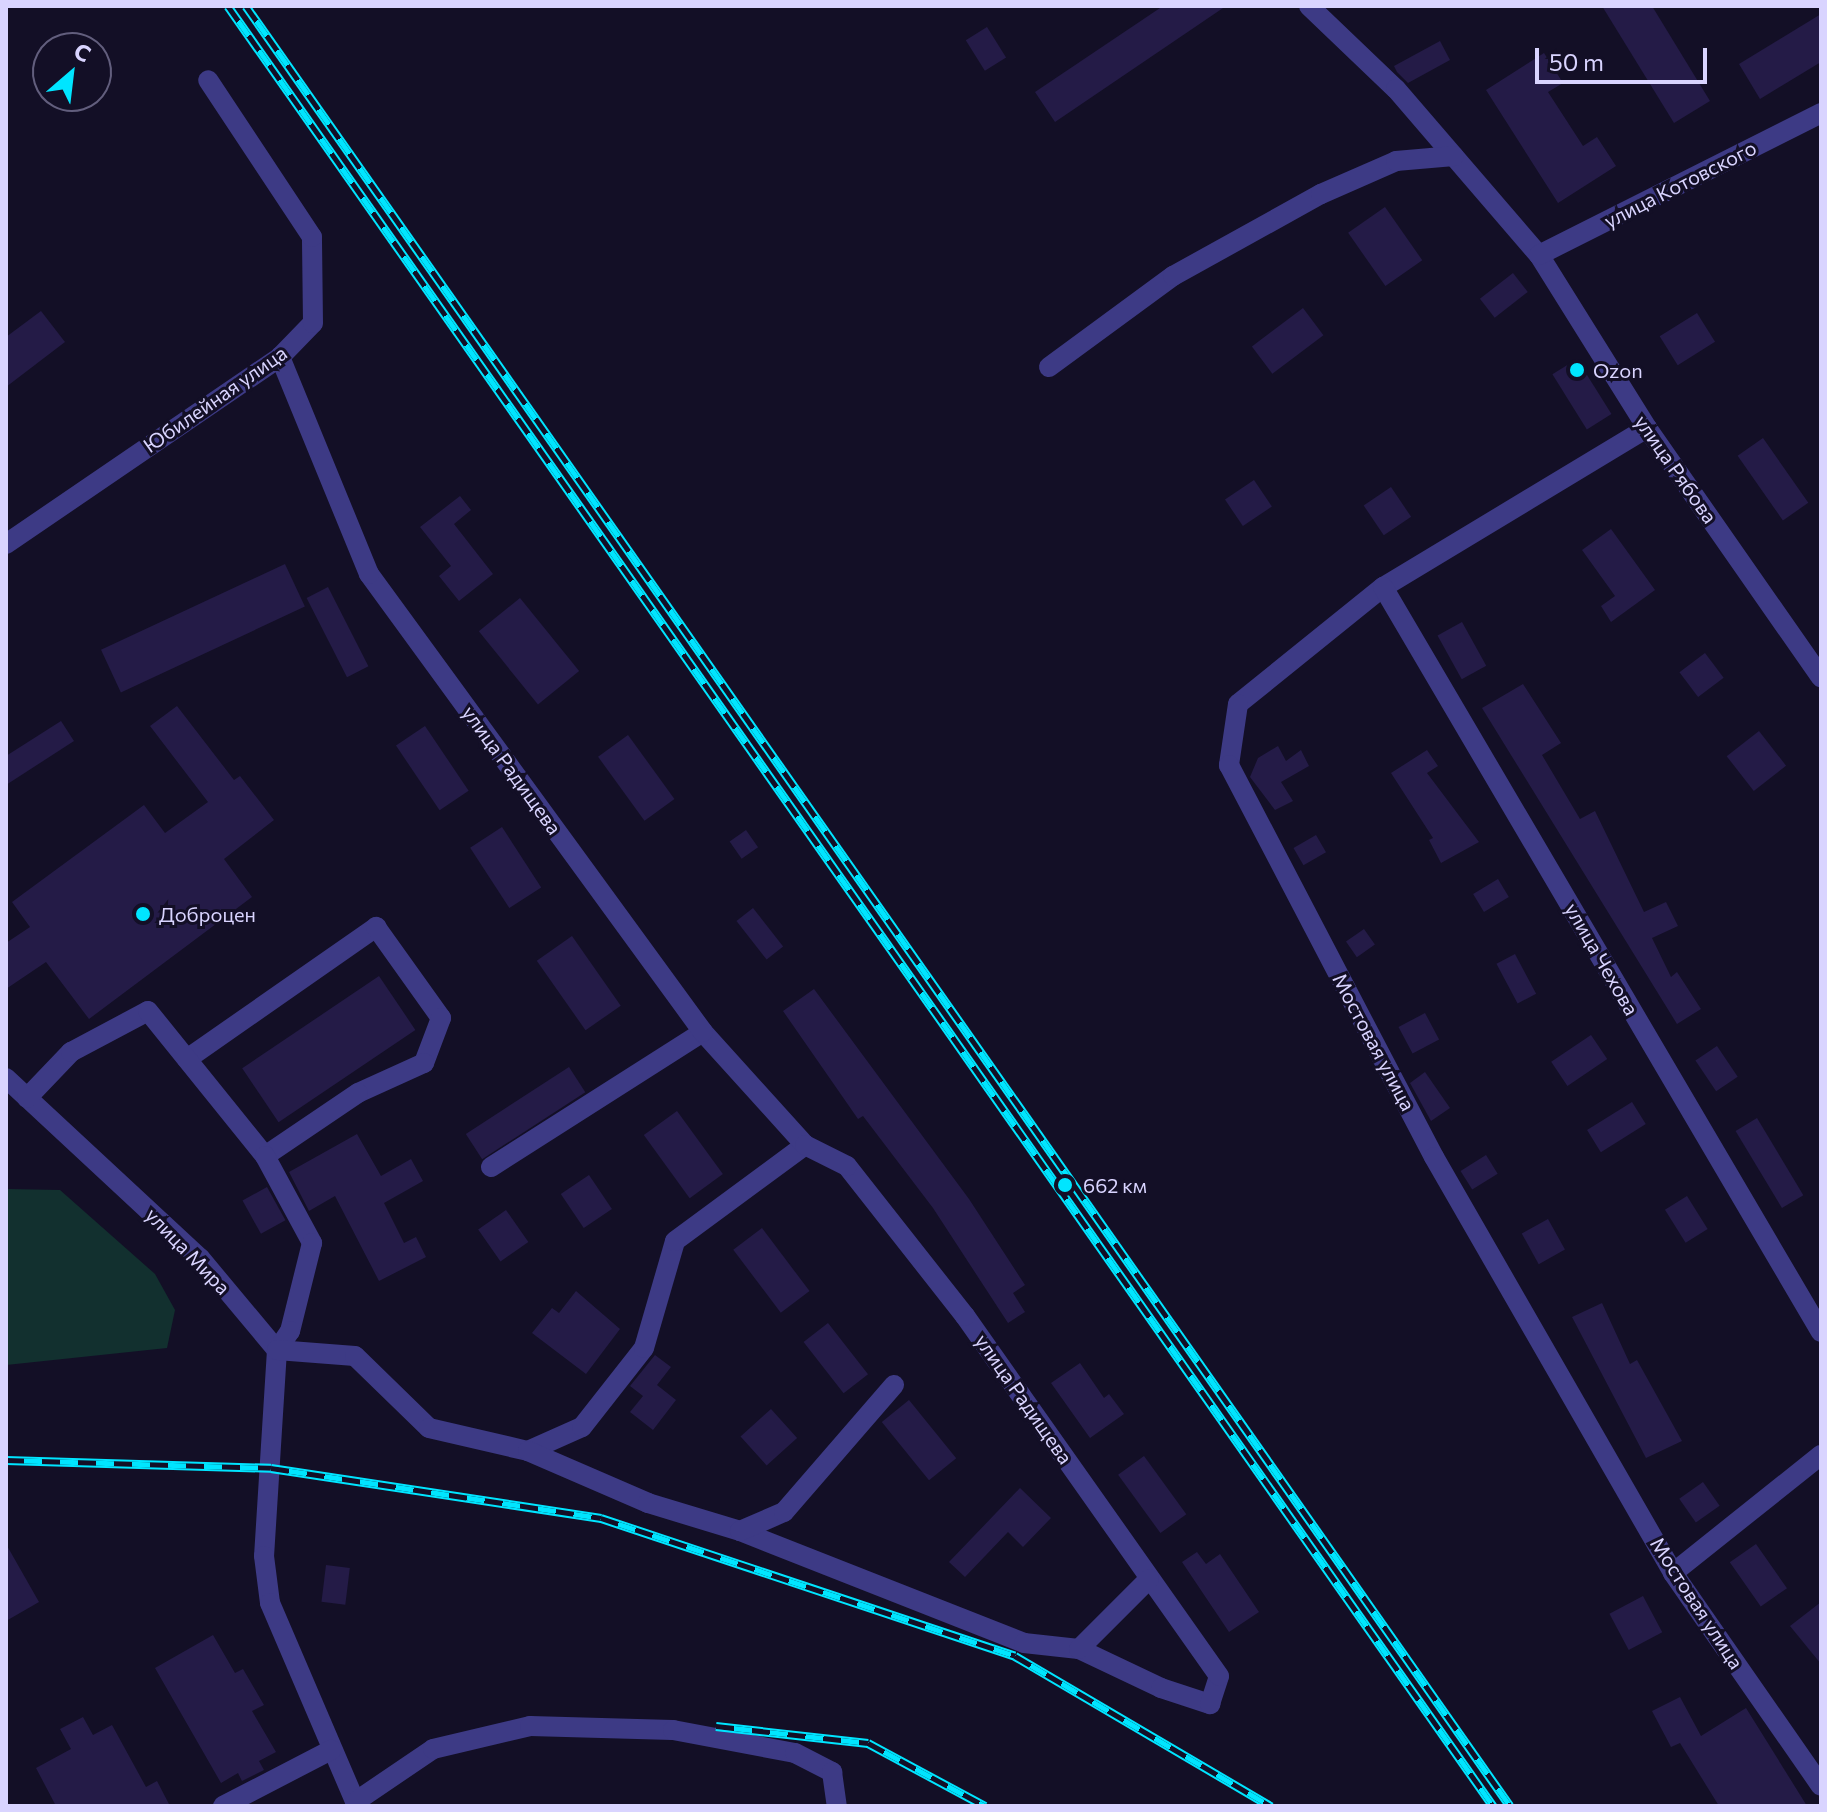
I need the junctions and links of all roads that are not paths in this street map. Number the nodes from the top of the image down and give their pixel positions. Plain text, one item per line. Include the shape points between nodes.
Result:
1 (1311, 6) edge
2 (208, 80) dead end
3 (1821, 113) edge
4 (1454, 156) junction
5 (1539, 255) junction
6 (280, 357) junction
7 (1049, 367) dead end
8 (1647, 428) junction
9 (6, 544) edge
10 (1383, 587) junction
11 (1821, 677) edge
12 (703, 1032) junction
13 (187, 1059) junction
14 (6, 1078) edge
15 (27, 1098) junction
16 (805, 1145) junction
17 (265, 1156) junction
18 (491, 1167) dead end
19 (1821, 1332) edge
20 (277, 1350) junction
21 (894, 1385) dead end
22 (528, 1451) junction
23 (1821, 1455) edge
24 (740, 1531) junction
25 (1673, 1573) junction
26 (1149, 1579) junction
27 (1079, 1649) junction
28 (331, 1750) junction
29 (1821, 1786) edge
30 (356, 1804) edge
31 (223, 1806) edge
32 (837, 1806) edge

1 - 4 street, улица Рябова via 1396,89
2 - 6 street, Юбилейная улица via 312,237 313,323
3 - 5 street, улица Котовского
4 - 5 street, улица Рябова
4 - 7 street via 1396,161 1321,194 1173,276
5 - 8 street, улица Рябова
6 - 9 street, Юбилейная улица
6 - 12 street, улица Радищева via 369,574
8 - 10 street, Мостовая улица
8 - 11 street, улица Рябова
10 - 19 street, улица Чехова
10 - 25 street, Мостовая улица via 1238,704 1229,765 1434,1157
12 - 16 street, улица Радищева
12 - 18 street
13 - 15 street via 148,1011 71,1052
13 - 17 street
13 - 17 street via 376,927 441,1018 424,1063 358,1093
14 - 15 street, улица Мира
15 - 20 street, улица Мира via 200,1258
16 - 22 street via 675,1241 644,1348 582,1427
16 - 26 street, улица Радищева via 847,1166 946,1291
17 - 20 street via 312,1243 290,1331
20 - 22 street via 355,1356 429,1428
20 - 28 street via 264,1556 270,1603
21 - 24 street via 784,1512
22 - 24 street via 648,1503
23 - 25 street
24 - 27 street via 1024,1643
25 - 29 street, Мостовая улица
26 - 27 street
26 - 27 street, улица Радищева via 1219,1676 1210,1704 1161,1688
28 - 30 street
28 - 31 street
30 - 32 street via 433,1749 530,1726 673,1730 795,1753 832,1772

